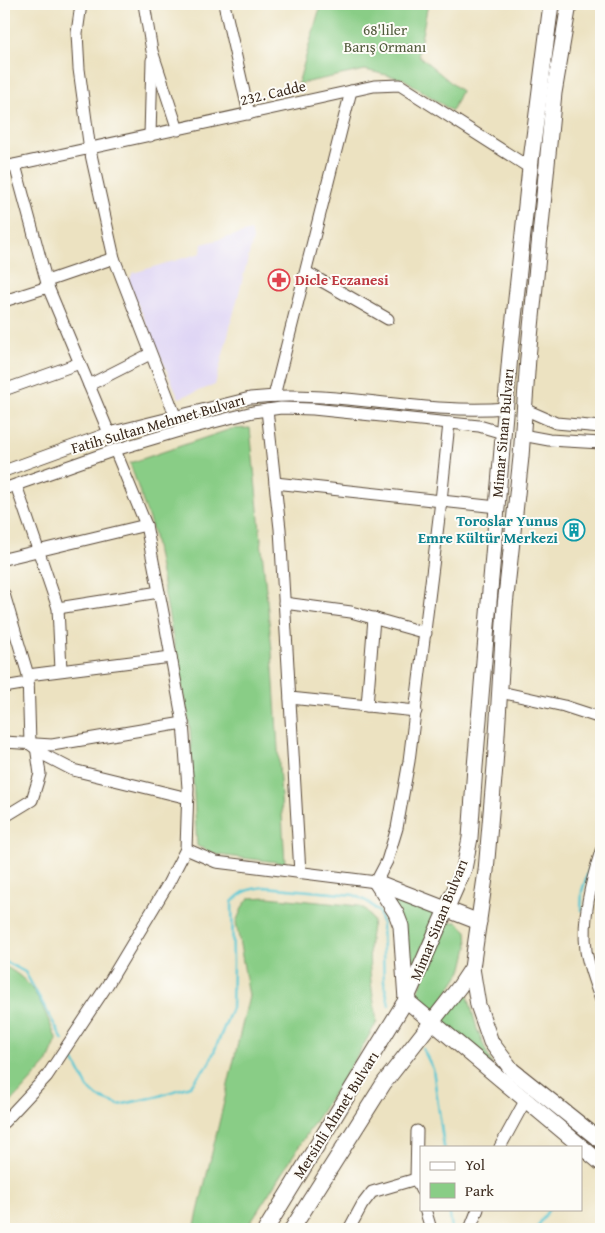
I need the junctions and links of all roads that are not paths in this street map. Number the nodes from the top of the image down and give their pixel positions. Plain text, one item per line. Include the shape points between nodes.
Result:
1 (81, 4) edge
2 (144, 4) edge
3 (224, 4) edge
4 (551, 4) edge
5 (569, 4) edge
6 (152, 51) junction
7 (351, 91) junction
8 (249, 114) junction
9 (178, 130) junction
10 (150, 136) junction
11 (90, 150) junction
12 (9, 166) edge
13 (530, 168) junction
14 (114, 258) junction
15 (306, 272) junction
16 (47, 284) junction
17 (4, 302) edge
18 (388, 319) dead end
19 (150, 354) junction
20 (80, 363) junction
21 (89, 385) junction
22 (4, 390) edge
23 (274, 396) junction
24 (506, 408) junction
25 (524, 409) junction
26 (267, 410) junction
27 (176, 418) junction
28 (448, 423) junction
29 (601, 426) edge
30 (109, 433) junction
31 (503, 433) junction
32 (522, 435) junction
33 (601, 443) edge
34 (115, 450) junction
35 (4, 471) edge
36 (275, 483) junction
37 (16, 485) junction
38 (4, 489) edge
39 (441, 500) junction
40 (497, 507) junction
41 (146, 524) junction
42 (38, 551) junction
43 (4, 559) edge
44 (159, 592) junction
45 (4, 594) edge
46 (284, 603) junction
47 (58, 608) junction
48 (374, 618) junction
49 (426, 633) junction
50 (171, 657) junction
51 (61, 670) junction
52 (28, 679) junction
53 (4, 687) edge
54 (500, 692) junction
55 (290, 698) junction
56 (367, 706) junction
57 (416, 711) junction
58 (601, 718) edge
59 (183, 723) junction
60 (4, 742) edge
61 (34, 746) junction
62 (188, 798) junction
63 (4, 812) edge
64 (186, 849) junction
65 (601, 852) edge
66 (300, 873) junction
67 (376, 882) junction
68 (447, 909) junction
69 (479, 922) junction
70 (472, 968) junction
71 (406, 1000) junction
72 (601, 1000) edge
73 (432, 1022) junction
74 (525, 1101) junction
75 (4, 1122) edge
76 (417, 1131) dead end
77 (601, 1140) edge
78 (501, 1146) edge
79 (580, 1146) edge
80 (582, 1148) edge
81 (601, 1163) edge
82 (416, 1179) junction
83 (420, 1188) edge
84 (425, 1210) edge
85 (478, 1210) edge
86 (266, 1229) edge
87 (292, 1229) edge
88 (349, 1229) edge
89 (431, 1229) edge
90 (470, 1229) edge

1 - 11 street via 77,33
2 - 6 street
3 - 8 street
4 - 13 main road, Mimar Sinan Bulvarı
5 - 25 main road, Mimar Sinan Bulvarı via 554,93
6 - 9 street
6 - 10 street
7 - 8 street, 232. Cadde
7 - 13 street, 232. Cadde via 374,86 400,86
7 - 15 street
8 - 9 street, 232. Cadde
9 - 10 street, 232. Cadde
10 - 11 street, 232. Cadde
11 - 12 street, 232. Cadde
11 - 14 street
12 - 16 street
13 - 24 main road, Mimar Sinan Bulvarı
14 - 16 street
14 - 19 street
15 - 18 street
15 - 23 street
16 - 17 street
16 - 20 street
19 - 21 street
19 - 27 street
20 - 21 street
20 - 22 street
21 - 30 street
23 - 24 street, Fatih Sultan Mehmet Bulvarı via 314,396 476,410
23 - 27 street, Fatih Sultan Mehmet Bulvarı via 250,398
24 - 25 main road
24 - 31 main road, Mimar Sinan Bulvarı
25 - 29 street via 556,423
25 - 32 main road, Mimar Sinan Bulvarı
26 - 28 street, Fatih Sultan Mehmet Bulvarı via 313,409
26 - 34 street, Fatih Sultan Mehmet Bulvarı
26 - 36 street
27 - 30 street, Fatih Sultan Mehmet Bulvarı
28 - 31 street, Fatih Sultan Mehmet Bulvarı via 479,426
28 - 39 street
30 - 35 street, Fatih Sultan Mehmet Bulvarı
31 - 32 main road via 513,437
31 - 40 main road, Mimar Sinan Bulvarı
32 - 33 street
32 - 54 main road, Mimar Sinan Bulvarı
34 - 37 street, Fatih Sultan Mehmet Bulvarı
34 - 41 street
36 - 39 street
36 - 46 street
37 - 38 street, Fatih Sultan Mehmet Bulvarı
37 - 42 street
39 - 40 street
39 - 49 street
40 - 68 main road, Mimar Sinan Bulvarı via 470,838 464,869
41 - 42 street
41 - 44 street
42 - 43 street
42 - 47 street
44 - 47 street
44 - 50 street
45 - 52 street
46 - 48 street
46 - 55 street
47 - 51 street
48 - 49 street
48 - 56 street
49 - 57 street
50 - 51 street
50 - 59 street
51 - 52 street
52 - 53 street
52 - 61 street
54 - 58 street
54 - 69 main road, Mimar Sinan Bulvarı
55 - 56 street
55 - 66 street
56 - 57 street
57 - 67 street via 397,828 387,861
59 - 61 street
59 - 62 street
60 - 61 street
61 - 62 street via 73,770
61 - 63 street via 40,774 32,800 9,814
62 - 64 street
64 - 66 street via 216,862
64 - 75 street via 108,984 47,1076
65 - 72 street via 588,900 585,941
66 - 67 street
67 - 68 main road
67 - 71 main road via 401,926
68 - 69 main road
68 - 71 main road, Mimar Sinan Bulvarı
69 - 70 main road, Mimar Sinan Bulvarı
70 - 73 main road, Mimar Sinan Bulvarı
70 - 77 main road, Mimar Sinan Bulvarı via 478,1004 490,1042 512,1070
71 - 73 main road
71 - 86 main road, Mersinli Ahmet Bulvarı
73 - 74 main road
73 - 87 main road, Mersinli Ahmet Bulvarı via 384,1083
74 - 78 street
74 - 79 main road
76 - 82 street
80 - 81 main road
82 - 83 street
82 - 88 street via 372,1192
84 - 89 street
85 - 90 street

